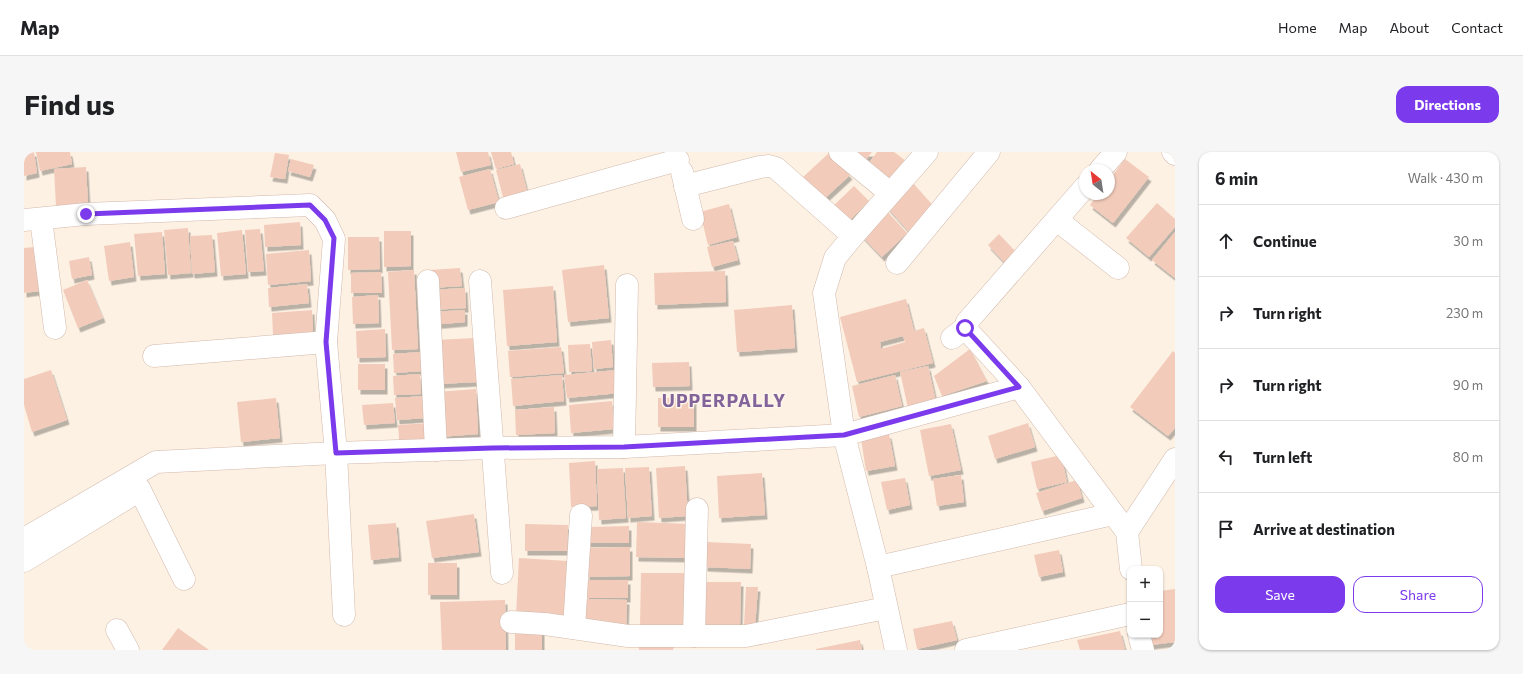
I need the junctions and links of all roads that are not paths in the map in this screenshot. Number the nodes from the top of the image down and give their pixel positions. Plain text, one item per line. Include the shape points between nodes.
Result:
1 (840, 152) edge
2 (927, 152) edge
3 (989, 152) edge
4 (1116, 152) edge
5 (1173, 152) edge
6 (1175, 154) edge
7 (677, 156) edge
8 (1105, 164) edge
9 (685, 186) junction
10 (890, 193) junction
11 (1079, 194) edge
12 (506, 208) dead end
13 (693, 219) dead end
14 (32, 220) edge
15 (1056, 220) junction
16 (853, 236) junction
17 (897, 263) dead end
18 (1118, 268) dead end
19 (428, 281) dead end
20 (480, 281) dead end
21 (627, 285) dead end
22 (55, 328) dead end
23 (326, 342) junction
24 (154, 356) dead end
25 (1019, 387) junction
26 (844, 435) junction
27 (624, 447) junction
28 (492, 448) junction
29 (436, 450) junction
30 (336, 453) junction
31 (1175, 459) edge
32 (136, 483) junction
33 (697, 509) dead end
34 (1113, 514) junction
35 (581, 515) dead end
36 (1127, 532) junction
37 (24, 539) edge
38 (24, 561) edge
39 (1130, 566) edge
40 (878, 567) junction
41 (502, 573) dead end
42 (184, 579) dead end
43 (886, 608) junction
44 (344, 615) dead end
45 (1127, 615) edge
46 (511, 622) dead end
47 (574, 628) junction
48 (117, 630) dead end
49 (694, 636) junction
50 (1140, 638) edge
51 (628, 643) edge
52 (1019, 644) edge
53 (128, 650) edge
54 (896, 650) edge
55 (966, 650) edge
56 (1143, 650) edge

1 - 10 street
2 - 10 street
3 - 17 street
4 - 8 street
5 - 6 street
7 - 9 street
7 - 12 street
9 - 13 street
9 - 16 street via 760,167 776,168
10 - 16 street
11 - 15 street
14 - 22 street
14 - 23 street via 86,214 310,205 325,220 334,238
15 - 18 street
15 - 25 street via 959,333
16 - 26 street via 835,258 824,293
19 - 29 street
20 - 28 street
21 - 27 street
23 - 24 street
23 - 30 street
25 - 26 street
25 - 34 street
26 - 27 street
26 - 40 street
27 - 28 street
28 - 29 street
28 - 41 street
29 - 30 street
30 - 32 street via 156,462
30 - 44 street
31 - 36 street
32 - 37 street
32 - 38 street
32 - 42 street
33 - 49 street
34 - 36 street
34 - 40 street
35 - 47 street
36 - 39 street
40 - 43 street
43 - 49 street via 746,636
43 - 54 street
45 - 52 street
46 - 47 street
47 - 51 street
48 - 53 street
49 - 51 street
50 - 56 street
52 - 55 street

